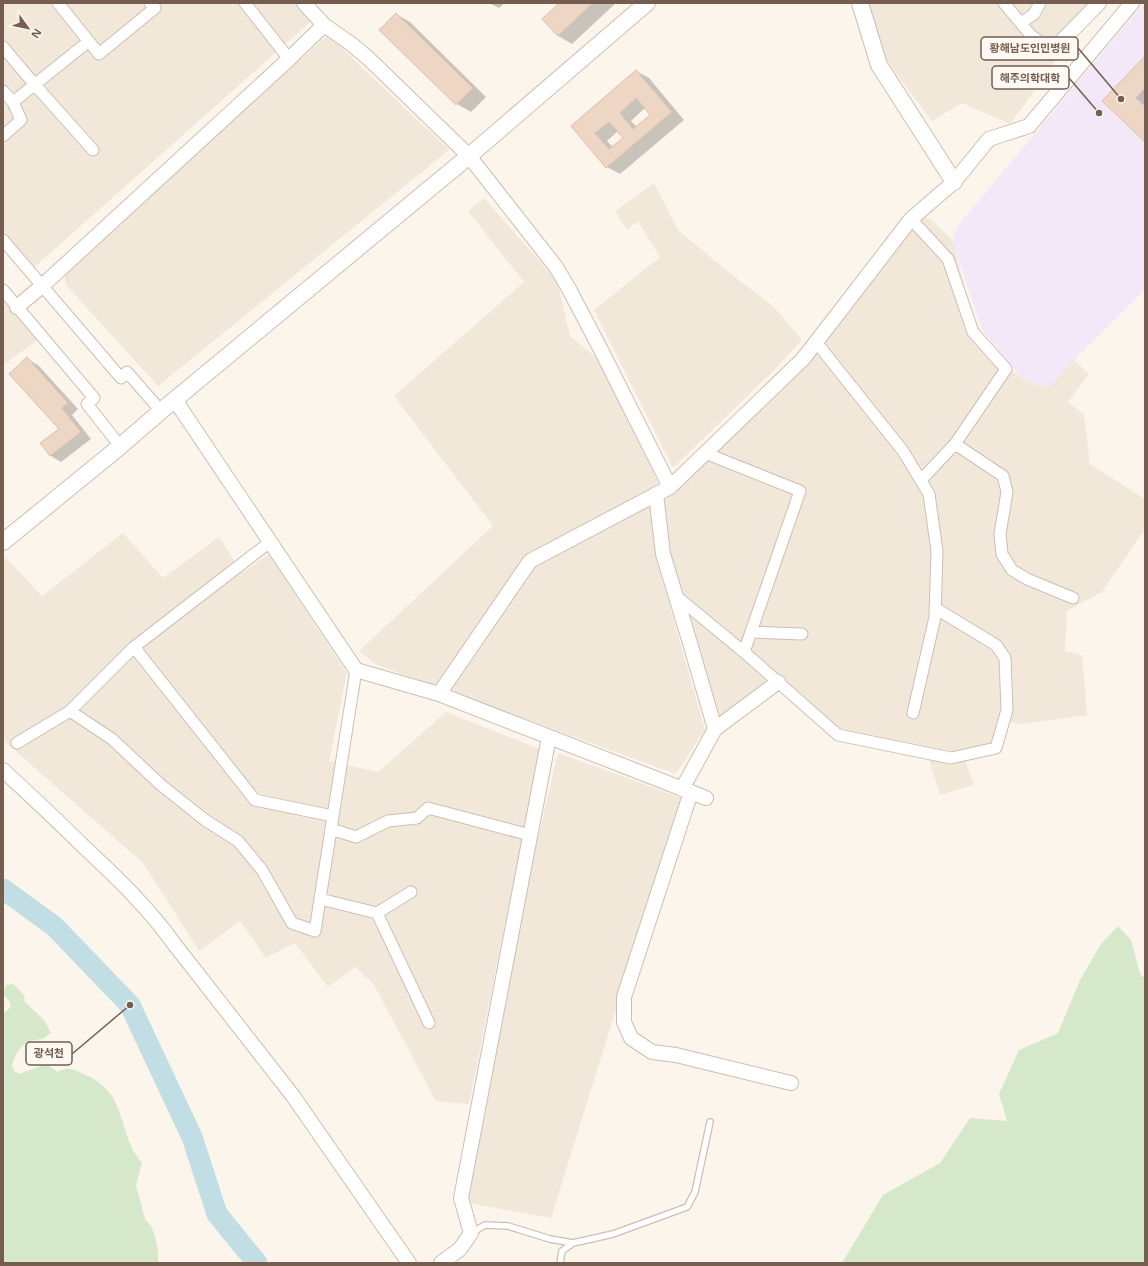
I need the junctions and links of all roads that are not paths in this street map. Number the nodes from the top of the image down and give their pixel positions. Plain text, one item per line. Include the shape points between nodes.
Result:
1 (58, 3) edge
2 (150, 3) edge
3 (245, 3) edge
4 (304, 3) edge
5 (647, 3) edge
6 (860, 3) edge
7 (1004, 3) edge
8 (1040, 3) edge
9 (1099, 3) edge
10 (1132, 3) edge
11 (1021, 23) junction
12 (324, 25) junction
13 (1034, 39) joint
14 (89, 41) junction
15 (3, 47) edge
16 (289, 59) junction
17 (35, 85) junction
18 (3, 91) edge
19 (13, 102) junction
20 (3, 136) edge
21 (93, 150) dead end
22 (469, 156) junction
23 (954, 182) junction
24 (911, 219) junction
25 (3, 240) edge
26 (42, 286) junction
27 (3, 290) edge
28 (17, 307) junction
29 (816, 342) junction
30 (175, 400) junction
31 (161, 411) junction
32 (955, 444) junction
33 (120, 446) junction
34 (705, 453) junction
35 (921, 480) junction
36 (670, 487) junction
37 (656, 494) junction
38 (3, 542) edge
39 (270, 542) junction
40 (676, 596) junction
41 (1073, 598) dead end
42 (935, 608) junction
43 (751, 632) junction
44 (802, 634) dead end
45 (134, 647) junction
46 (744, 652) junction
47 (356, 670) junction
48 (778, 682) junction
49 (439, 694) junction
50 (70, 711) junction
51 (914, 713) dead end
52 (715, 729) junction
53 (549, 737) junction
54 (17, 743) dead end
55 (3, 770) edge
56 (687, 790) junction
57 (706, 798) dead end
58 (333, 816) junction
59 (331, 829) junction
60 (530, 835) junction
61 (411, 892) dead end
62 (320, 899) junction
63 (377, 913) junction
64 (429, 1022) dead end
65 (790, 1083) dead end
66 (710, 1122) dead end
67 (471, 1233) junction
68 (573, 1243) junction
69 (409, 1263) edge
70 (441, 1263) edge
71 (560, 1263) edge

1 - 14 street
2 - 14 street via 154,8 99,54
3 - 16 street
4 - 12 street
5 - 22 main road
6 - 23 main road via 879,65
7 - 11 street
8 - 11 street via 1034,14
9 - 13 street via 1050,53
10 - 23 street via 1029,126 989,139
11 - 13 street
12 - 16 street
12 - 22 street via 368,58
14 - 17 street
15 - 17 street
16 - 26 street
17 - 19 street
17 - 21 street
18 - 19 street
19 - 20 street via 21,120
22 - 30 main road
22 - 36 street via 566,283
23 - 24 street
24 - 29 street
24 - 32 street via 948,259 973,332 1006,369
25 - 26 street
26 - 28 street
26 - 31 street via 121,378 127,372
27 - 28 street
28 - 33 street via 94,398 87,404
29 - 34 street via 804,359
29 - 35 street via 903,451
30 - 31 main road
30 - 39 street
31 - 33 main road
32 - 35 street
32 - 41 street via 1003,476 1007,492 1000,534 1002,554 1012,570 1027,580
33 - 38 main road
34 - 36 street
34 - 43 street via 800,491
35 - 42 street via 930,494 937,551
36 - 37 street
37 - 40 street via 663,554
37 - 49 street via 530,561
39 - 45 street
39 - 47 street
40 - 46 street
40 - 52 street
42 - 48 street via 996,645 1005,658 1007,710 996,748 951,758 838,736
42 - 51 street
43 - 44 street
43 - 46 street
45 - 50 street
45 - 58 street via 256,800
46 - 48 street
47 - 49 street
47 - 58 street
48 - 52 street
49 - 53 street
50 - 54 street
50 - 62 street via 112,739 161,785 205,820 238,841 262,870 292,923 315,931
52 - 56 street
53 - 56 street
53 - 60 street
55 - 69 street via 120,880 160,924 293,1096
56 - 57 street
56 - 65 street via 624,997 624,1022 631,1038 652,1052 676,1055
58 - 59 street
59 - 60 street via 356,837 388,822 417,818 428,808
59 - 62 street
60 - 67 street via 461,1198
61 - 63 street
62 - 63 street
63 - 64 street
66 - 68 lane via 695,1192 687,1207 613,1234
67 - 68 lane via 485,1225 508,1226
67 - 70 street via 460,1249
68 - 71 lane via 562,1251

